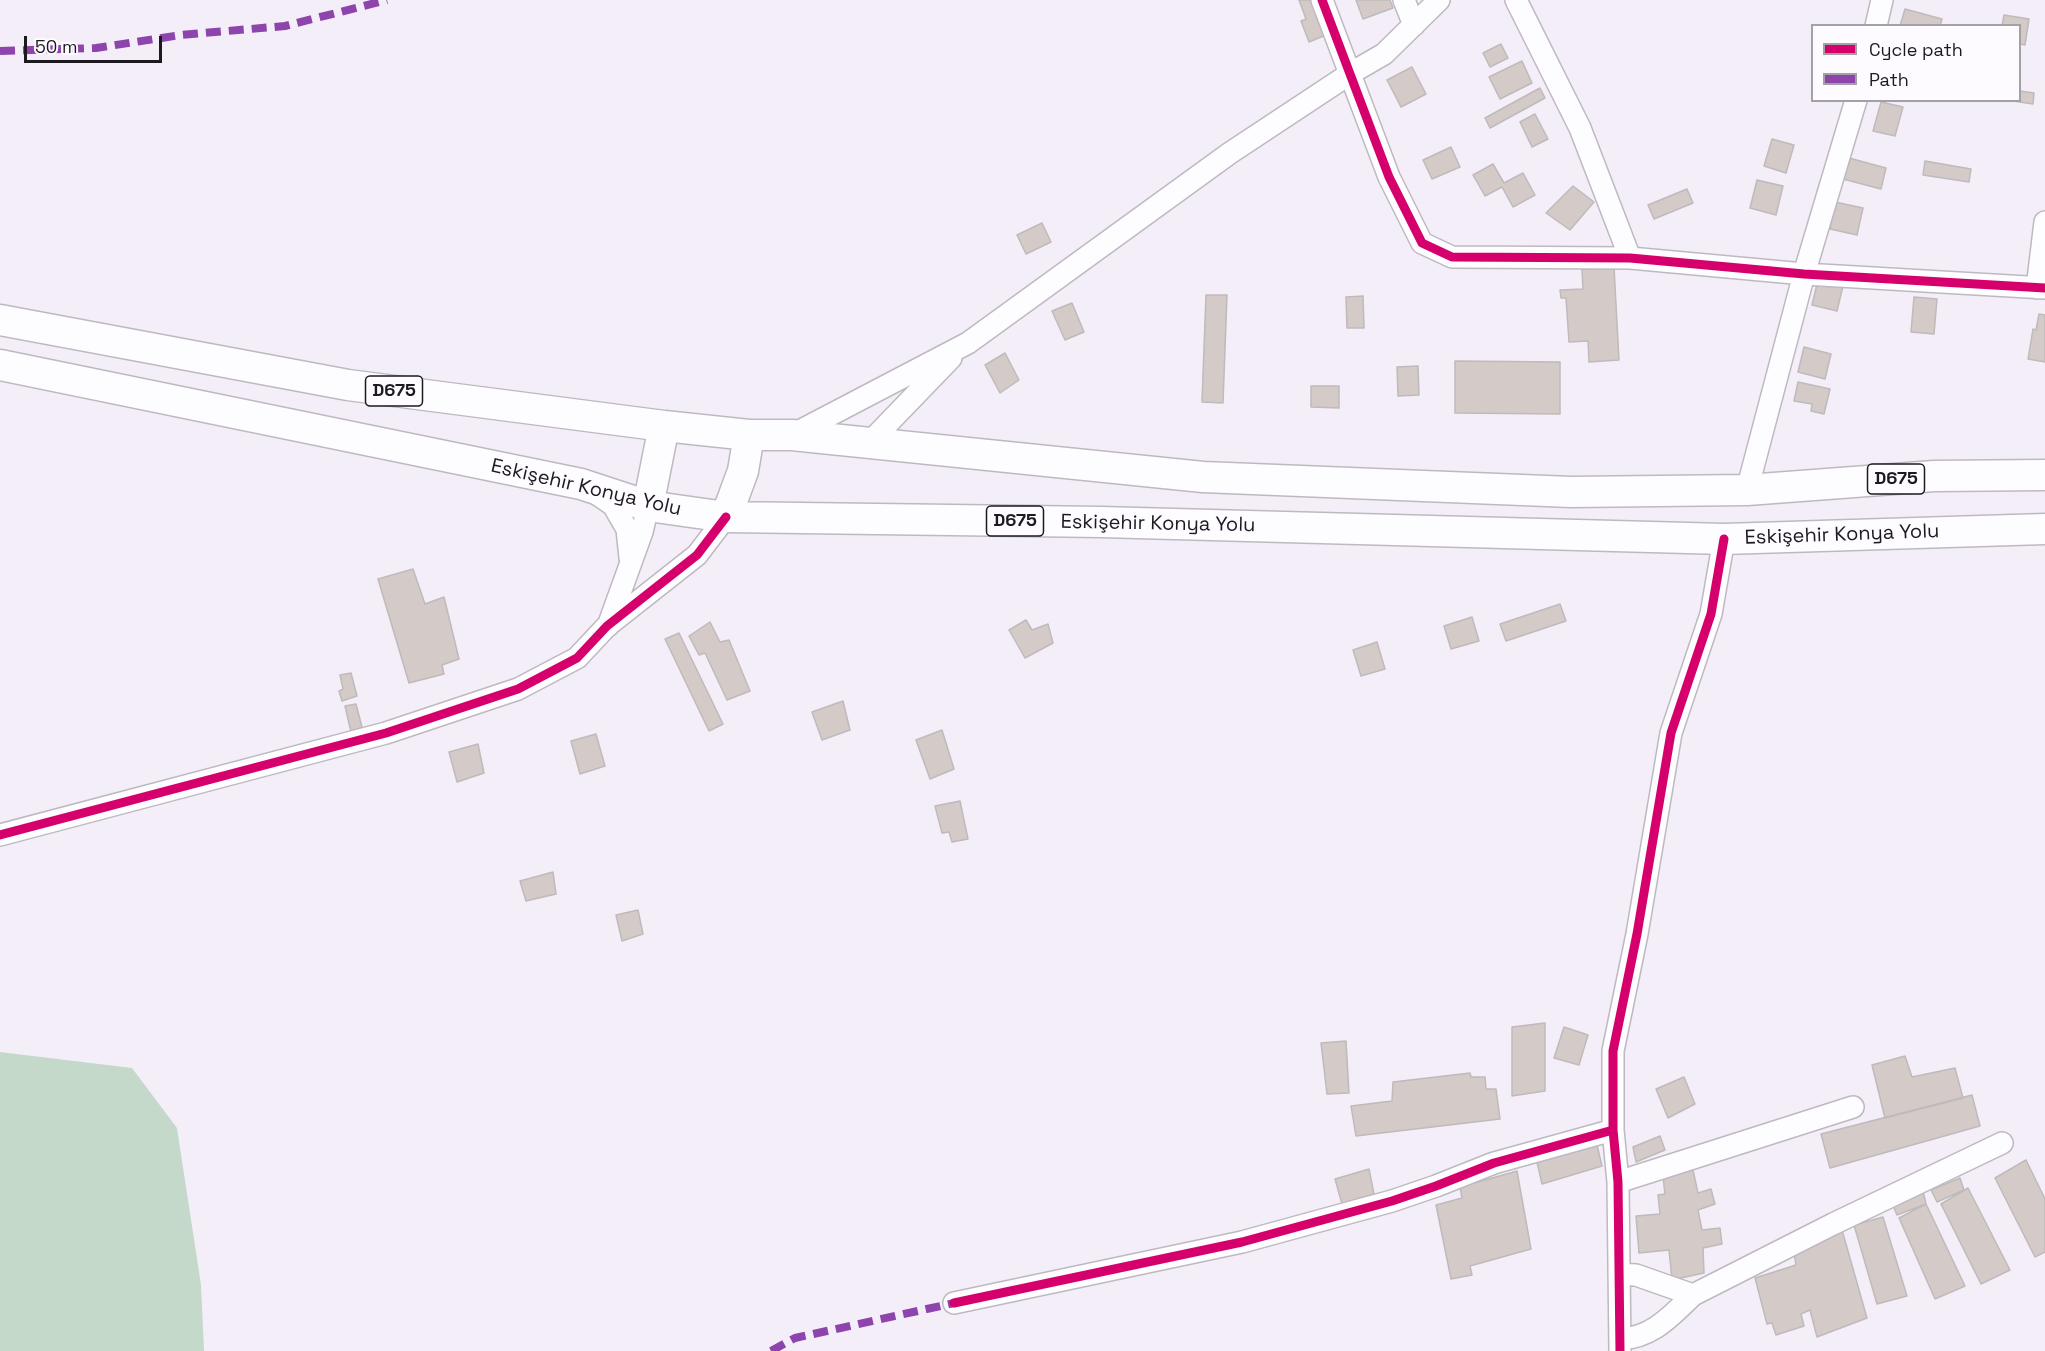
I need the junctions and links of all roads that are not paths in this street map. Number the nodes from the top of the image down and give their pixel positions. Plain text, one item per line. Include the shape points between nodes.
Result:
1 (1322, 0) edge
2 (1404, 0) edge
3 (1439, 0) edge
4 (1516, 0) edge
5 (1882, 0) edge
6 (1876, 24) edge
7 (1414, 25) junction
8 (1351, 73) junction
9 (1855, 102) edge
10 (2045, 222) edge
11 (1630, 258) junction
12 (1804, 274) junction
13 (2041, 288) edge
14 (0, 320) edge
15 (964, 345) junction
16 (0, 365) edge
17 (664, 426) junction
18 (749, 435) junction
19 (792, 435) junction
20 (869, 443) junction
21 (2045, 475) edge
22 (581, 484) junction
23 (1747, 490) junction
24 (648, 506) junction
25 (726, 518) junction
26 (2045, 529) edge
27 (1724, 539) junction
28 (631, 565) junction
29 (607, 627) junction
30 (0, 835) edge
31 (1852, 1107) dead end
32 (1613, 1130) junction
33 (2002, 1143) dead end
34 (1618, 1182) junction
35 (1619, 1274) junction
36 (1693, 1295) junction
37 (954, 1303) dead end
38 (1620, 1345) edge

1 - 8 street
2 - 7 street
3 - 7 street
4 - 11 street via 1580,128
5 - 6 street
7 - 8 street via 1384,54
8 - 11 street via 1389,177 1422,243 1452,257
8 - 15 street via 1230,153
9 - 12 street
10 - 13 street
11 - 12 street
12 - 13 street
12 - 23 street
14 - 17 highway, D675 via 348,385
15 - 19 street
15 - 20 street
16 - 22 highway, Eskişehir Konya Yolu / D675
17 - 18 highway, D675
17 - 24 highway
18 - 19 highway, D675
18 - 25 highway via 743,471
19 - 20 highway, D675
20 - 23 highway, D675 via 1203,477 1571,492
21 - 23 highway, D675 via 1934,476
22 - 24 highway, Eskişehir Konya Yolu / D675
22 - 28 street via 613,505 627,529
24 - 25 highway, Eskişehir Konya Yolu / D675
24 - 28 street
25 - 27 highway, Eskişehir Konya Yolu / D675 via 1101,522
25 - 29 street via 697,555
26 - 27 highway, Eskişehir Konya Yolu / D675
27 - 32 street via 1710,614 1671,733 1613,1051
28 - 29 street
29 - 30 street via 577,658 518,689 386,733
31 - 34 street
32 - 34 street
32 - 37 street via 1494,1163 1392,1201 1242,1242
33 - 36 street
34 - 35 street
35 - 36 street via 1636,1275
35 - 38 street
36 - 38 street via 1660,1326

